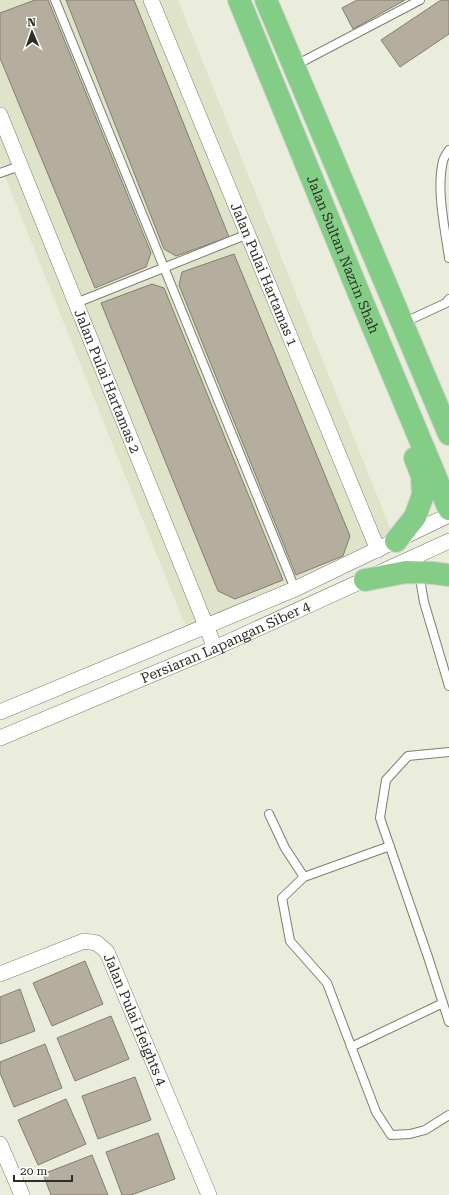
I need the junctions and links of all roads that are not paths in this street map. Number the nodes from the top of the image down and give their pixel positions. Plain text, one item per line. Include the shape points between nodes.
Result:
1 (55, 0) edge
2 (151, 0) edge
3 (239, 0) edge
4 (266, 0) edge
5 (420, 0) edge
6 (294, 66) junction
7 (0, 115) edge
8 (449, 150) edge
9 (20, 166) junction
10 (0, 173) edge
11 (248, 234) junction
12 (449, 258) edge
13 (164, 268) junction
14 (360, 296) junction
15 (76, 303) junction
16 (448, 303) edge
17 (402, 323) junction
18 (449, 434) edge
19 (449, 509) edge
20 (449, 515) edge
21 (449, 541) edge
22 (387, 545) junction
23 (419, 572) junction
24 (449, 575) edge
25 (365, 580) junction
26 (295, 589) junction
27 (206, 625) junction
28 (215, 648) junction
29 (449, 686) edge
30 (0, 712) edge
31 (0, 738) edge
32 (449, 752) edge
33 (269, 814) dead end
34 (390, 846) junction
35 (304, 877) junction
36 (0, 974) edge
37 (443, 1003) junction
38 (449, 1022) edge
39 (351, 1047) junction
40 (449, 1115) edge
41 (0, 1144) edge
42 (22, 1195) edge
43 (209, 1195) edge

1 - 13 lane
2 - 11 street, Jalan Pulai Hartamas 1
3 - 14 highway, Jalan Sultan Nazrin Shah
4 - 6 highway, Jalan Sultan Nazrin Shah
5 - 6 lane
6 - 17 highway, Jalan Sultan Nazrin Shah
7 - 9 street, Jalan Pulai Hartamas 2
8 - 12 lane via 444,160 441,178 442,212
9 - 10 lane
9 - 15 street, Jalan Pulai Hartamas 2
11 - 13 lane
11 - 22 street, Jalan Pulai Hartamas 1
13 - 15 lane
13 - 26 lane
14 - 19 highway, Jalan Sultan Nazrin Shah
14 - 22 highway via 360,324 422,476 423,495 415,517
15 - 27 street, Jalan Pulai Hartamas 2
16 - 17 lane
17 - 18 highway, Jalan Sultan Nazrin Shah
20 - 22 street, Persiaran Lapangan Siber 4
21 - 25 street, Persiaran Lapangan Siber 4
22 - 26 street, Persiaran Lapangan Siber 4
23 - 24 highway
23 - 25 highway
23 - 29 lane via 424,602
25 - 28 street, Persiaran Lapangan Siber 4
26 - 27 street, Persiaran Lapangan Siber 4
27 - 28 street, Jalan Pulai Hartamas 2
27 - 30 street, Persiaran Lapangan Siber 4
28 - 31 street, Persiaran Lapangan Siber 4
32 - 34 lane via 408,756 386,780 380,818
33 - 35 lane via 285,848
34 - 35 lane
34 - 37 lane
35 - 39 lane via 282,898 290,941 327,983
36 - 43 street, Jalan Pulai Heights 4 via 84,942 97,943 107,952
37 - 38 lane
37 - 39 lane
39 - 40 lane via 376,1112 391,1134 410,1134 425,1130
41 - 42 street

